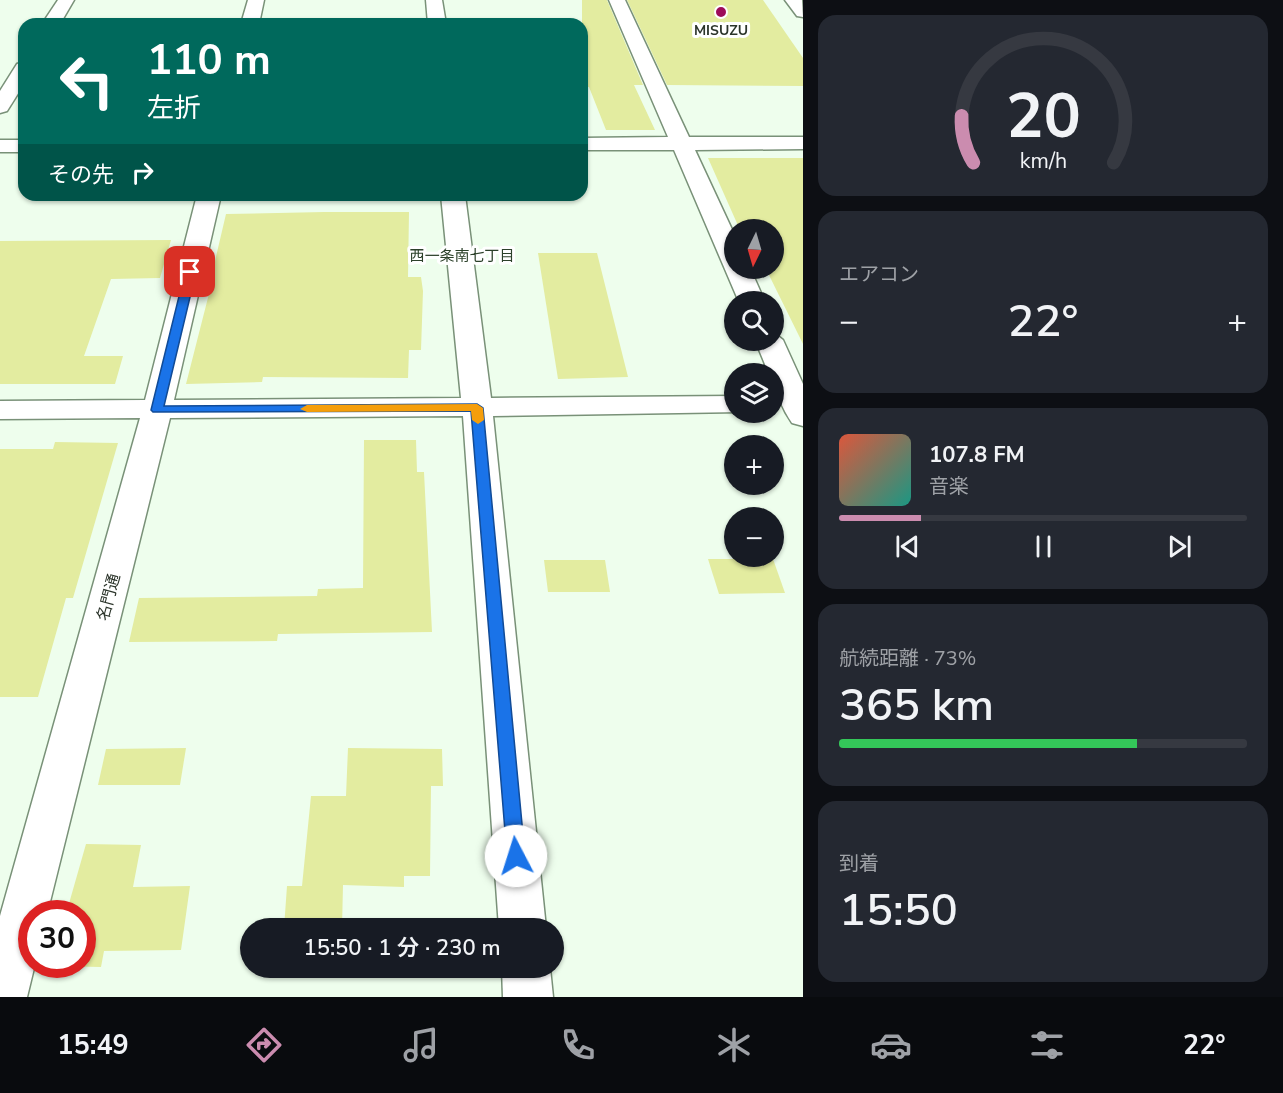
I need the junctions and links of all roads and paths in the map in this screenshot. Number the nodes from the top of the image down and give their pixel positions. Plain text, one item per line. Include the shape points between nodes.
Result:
1 (66, 0) edge
2 (256, 0) edge
3 (434, 0) edge
4 (617, 0) edge
5 (793, 0) edge
6 (803, 12) edge
7 (55, 18) edge
8 (252, 18) edge
9 (436, 18) edge
10 (18, 78) edge
11 (0, 107) edge
12 (682, 143) junction
13 (803, 143) edge
14 (588, 144) edge
15 (0, 146) edge
16 (18, 146) edge
17 (208, 201) edge
18 (454, 201) edge
19 (724, 238) edge
20 (773, 351) edge
21 (724, 405) edge
22 (477, 408) junction
23 (794, 408) edge
24 (0, 410) edge
25 (157, 410) junction
26 (522, 918) edge
27 (527, 978) edge
28 (2, 997) edge
29 (528, 997) edge

1 - 7 main road
2 - 8 main road
3 - 9 main road
4 - 12 main road
5 - 6 main road
10 - 11 main road
12 - 13 main road
12 - 14 main road
12 - 19 main road
15 - 16 main road
17 - 25 main road, 名門通
18 - 22 main road
20 - 23 main road
21 - 22 main road
22 - 25 main road
22 - 26 main road
24 - 25 main road
25 - 28 main road, 名門通
27 - 29 main road

